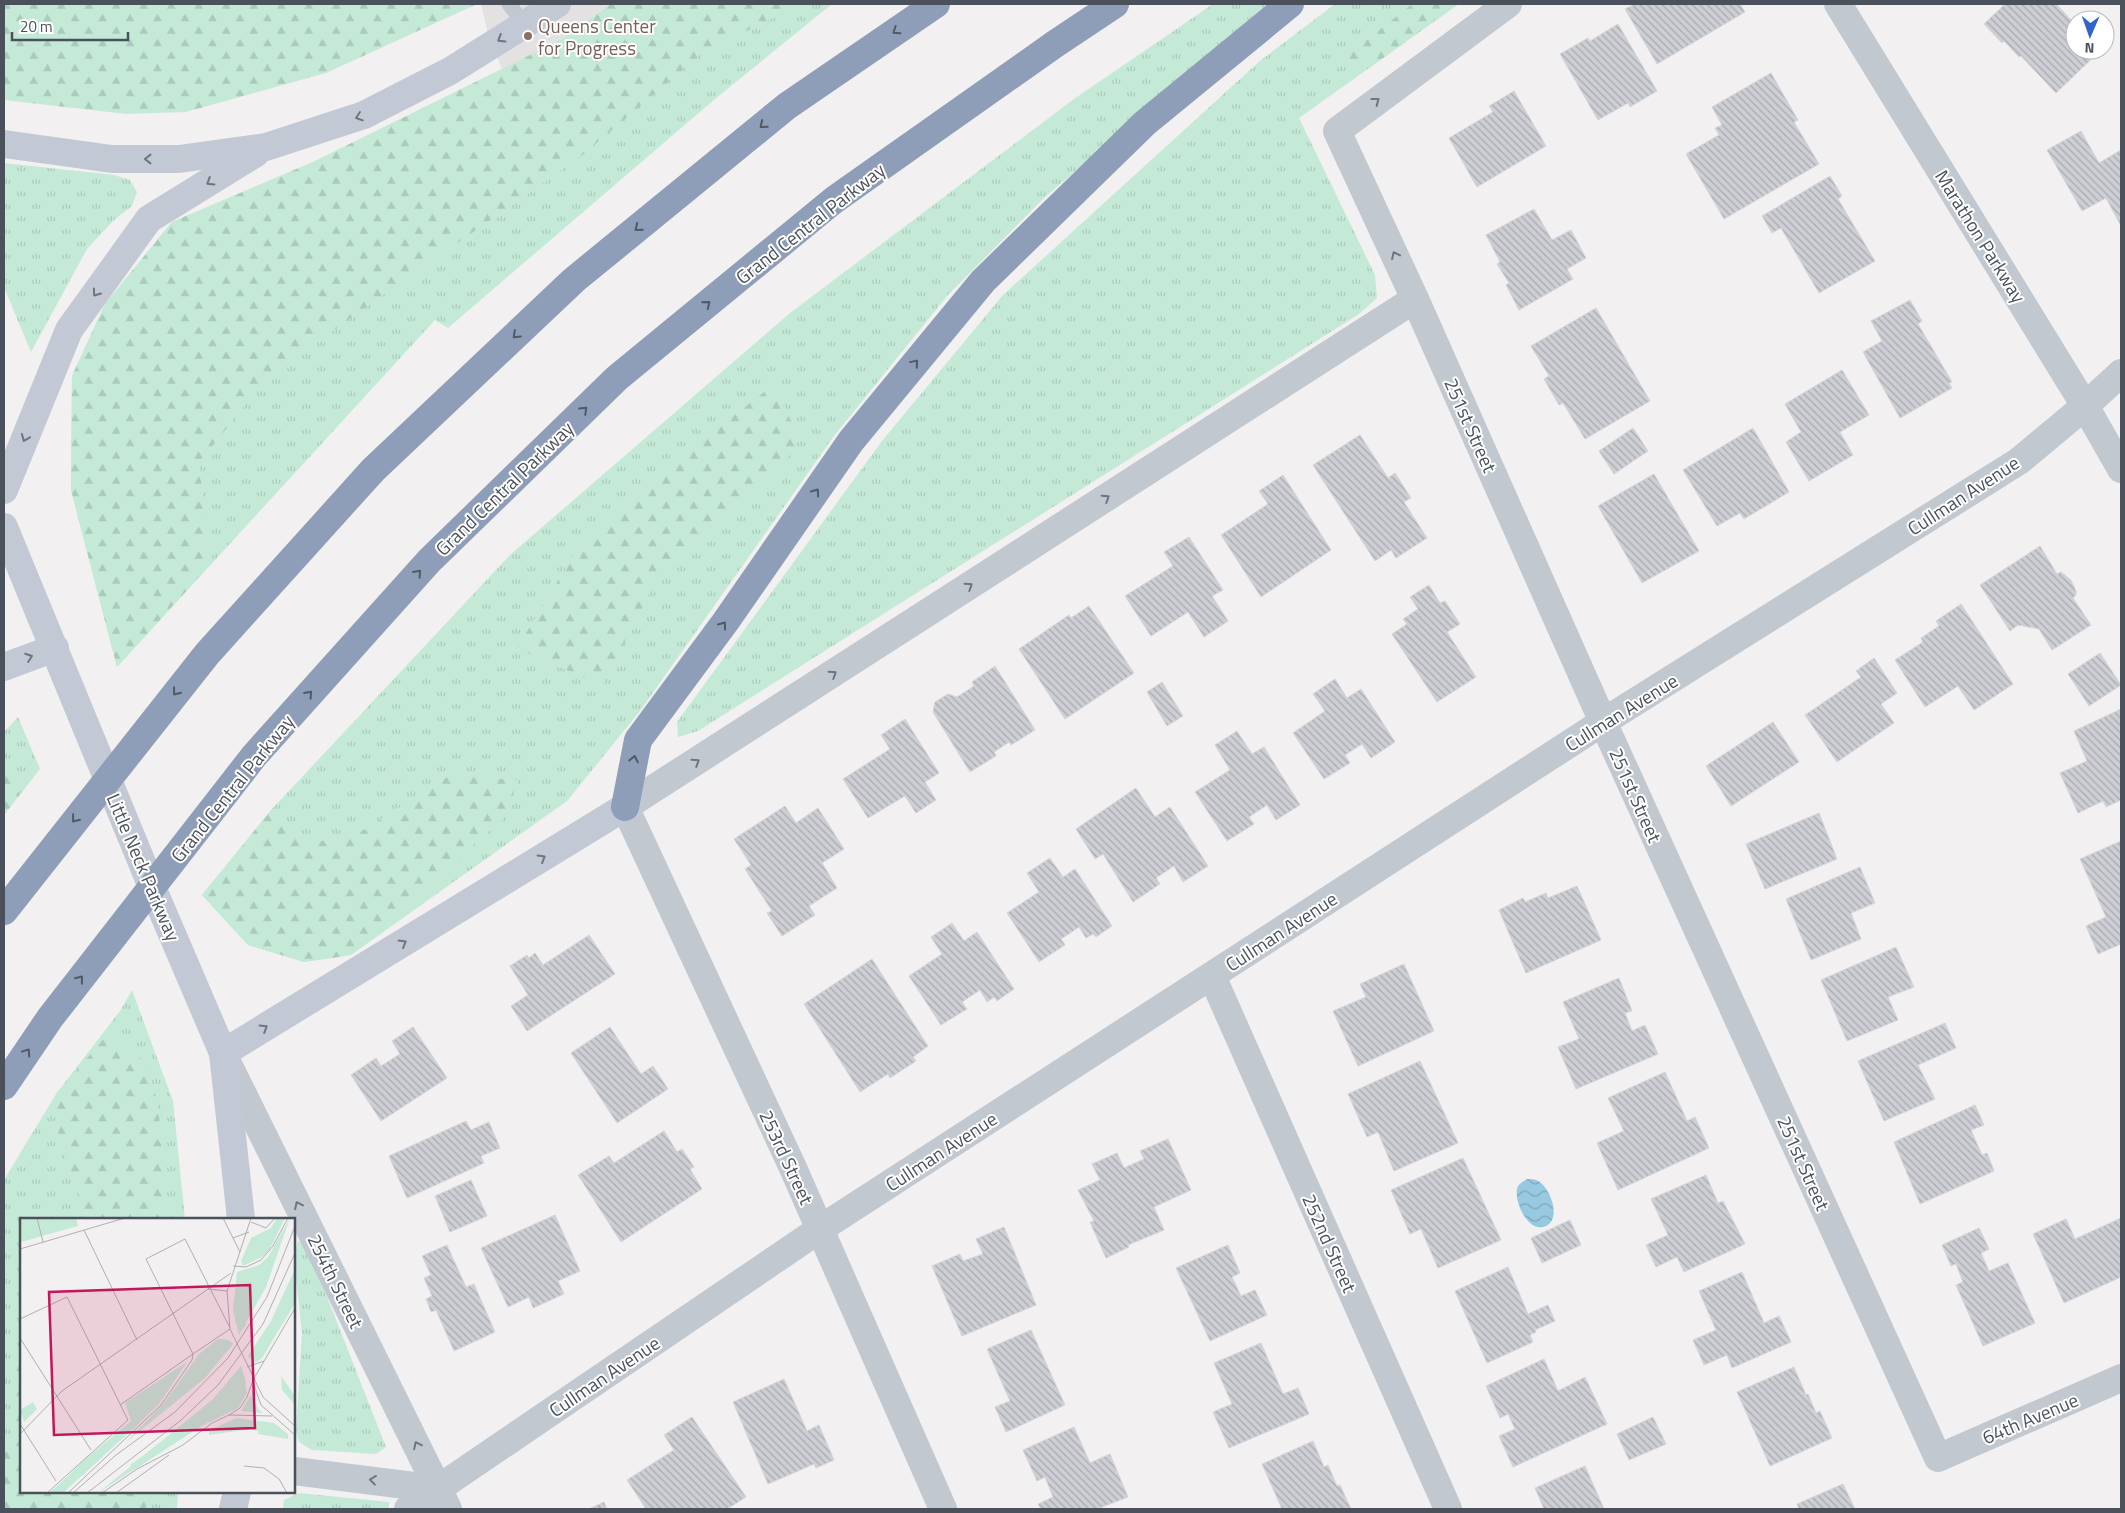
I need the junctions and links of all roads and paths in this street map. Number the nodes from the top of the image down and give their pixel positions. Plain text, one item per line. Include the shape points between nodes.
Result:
1 (557, 4) edge
2 (936, 4) edge
3 (1115, 4) edge
4 (1290, 4) edge
5 (1508, 4) edge
6 (1838, 4) edge
7 (516, 14) edge
8 (4, 144) edge
9 (266, 147) junction
10 (1415, 299) junction
11 (2121, 373) edge
12 (2085, 406) junction
13 (2121, 469) edge
14 (4, 490) edge
15 (4, 526) edge
16 (55, 648) junction
17 (4, 667) edge
18 (1603, 722) junction
19 (626, 807) junction
20 (8, 905) edge
21 (1212, 976) junction
22 (222, 1053) junction
23 (4, 1086) edge
24 (241, 1218) edge
25 (820, 1229) junction
26 (2121, 1378) edge
27 (1938, 1458) joint
28 (295, 1471) edge
29 (237, 1493) edge
30 (443, 1499) edge
31 (233, 1509) edge
32 (408, 1509) edge
33 (943, 1509) edge
34 (1448, 1509) edge

1 - 7 main road
2 -> 20 highway via 787,106 574,280 373,470 206,654
23 -> 3 highway, Grand Central Parkway via 50,1018 254,756 429,560 617,378 834,200
19 -> 4 highway via 638,740 726,621 851,441 983,281 1145,123
10 -> 5 street, 251st Street via 1337,131
6 - 12 street, Marathon Parkway
7 -> 9 main road via 450,70 364,115
9 -> 8 main road via 179,159 121,159
9 -> 14 main road via 149,219 69,330
10 - 18 street, 251st Street
19 -> 10 street
11 - 12 street, Cullman Avenue
12 - 13 street, Marathon Parkway
12 - 18 street, Cullman Avenue via 2019,461
15 - 16 main road, Little Neck Parkway
17 -> 16 main road
16 - 22 main road, Little Neck Parkway
18 - 21 street, Cullman Avenue
18 - 27 street, 251st Street
22 -> 19 main road
19 - 25 street, 253rd Street
21 - 25 street, Cullman Avenue
21 - 34 street, 252nd Street
22 - 24 main road, Little Neck Parkway
30 -> 22 street, 254th Street
25 - 30 street, Cullman Avenue
25 - 33 street, 253rd Street
26 - 27 street, 64th Avenue
30 -> 28 street
29 - 31 main road
30 - 32 street, Cullman Avenue

